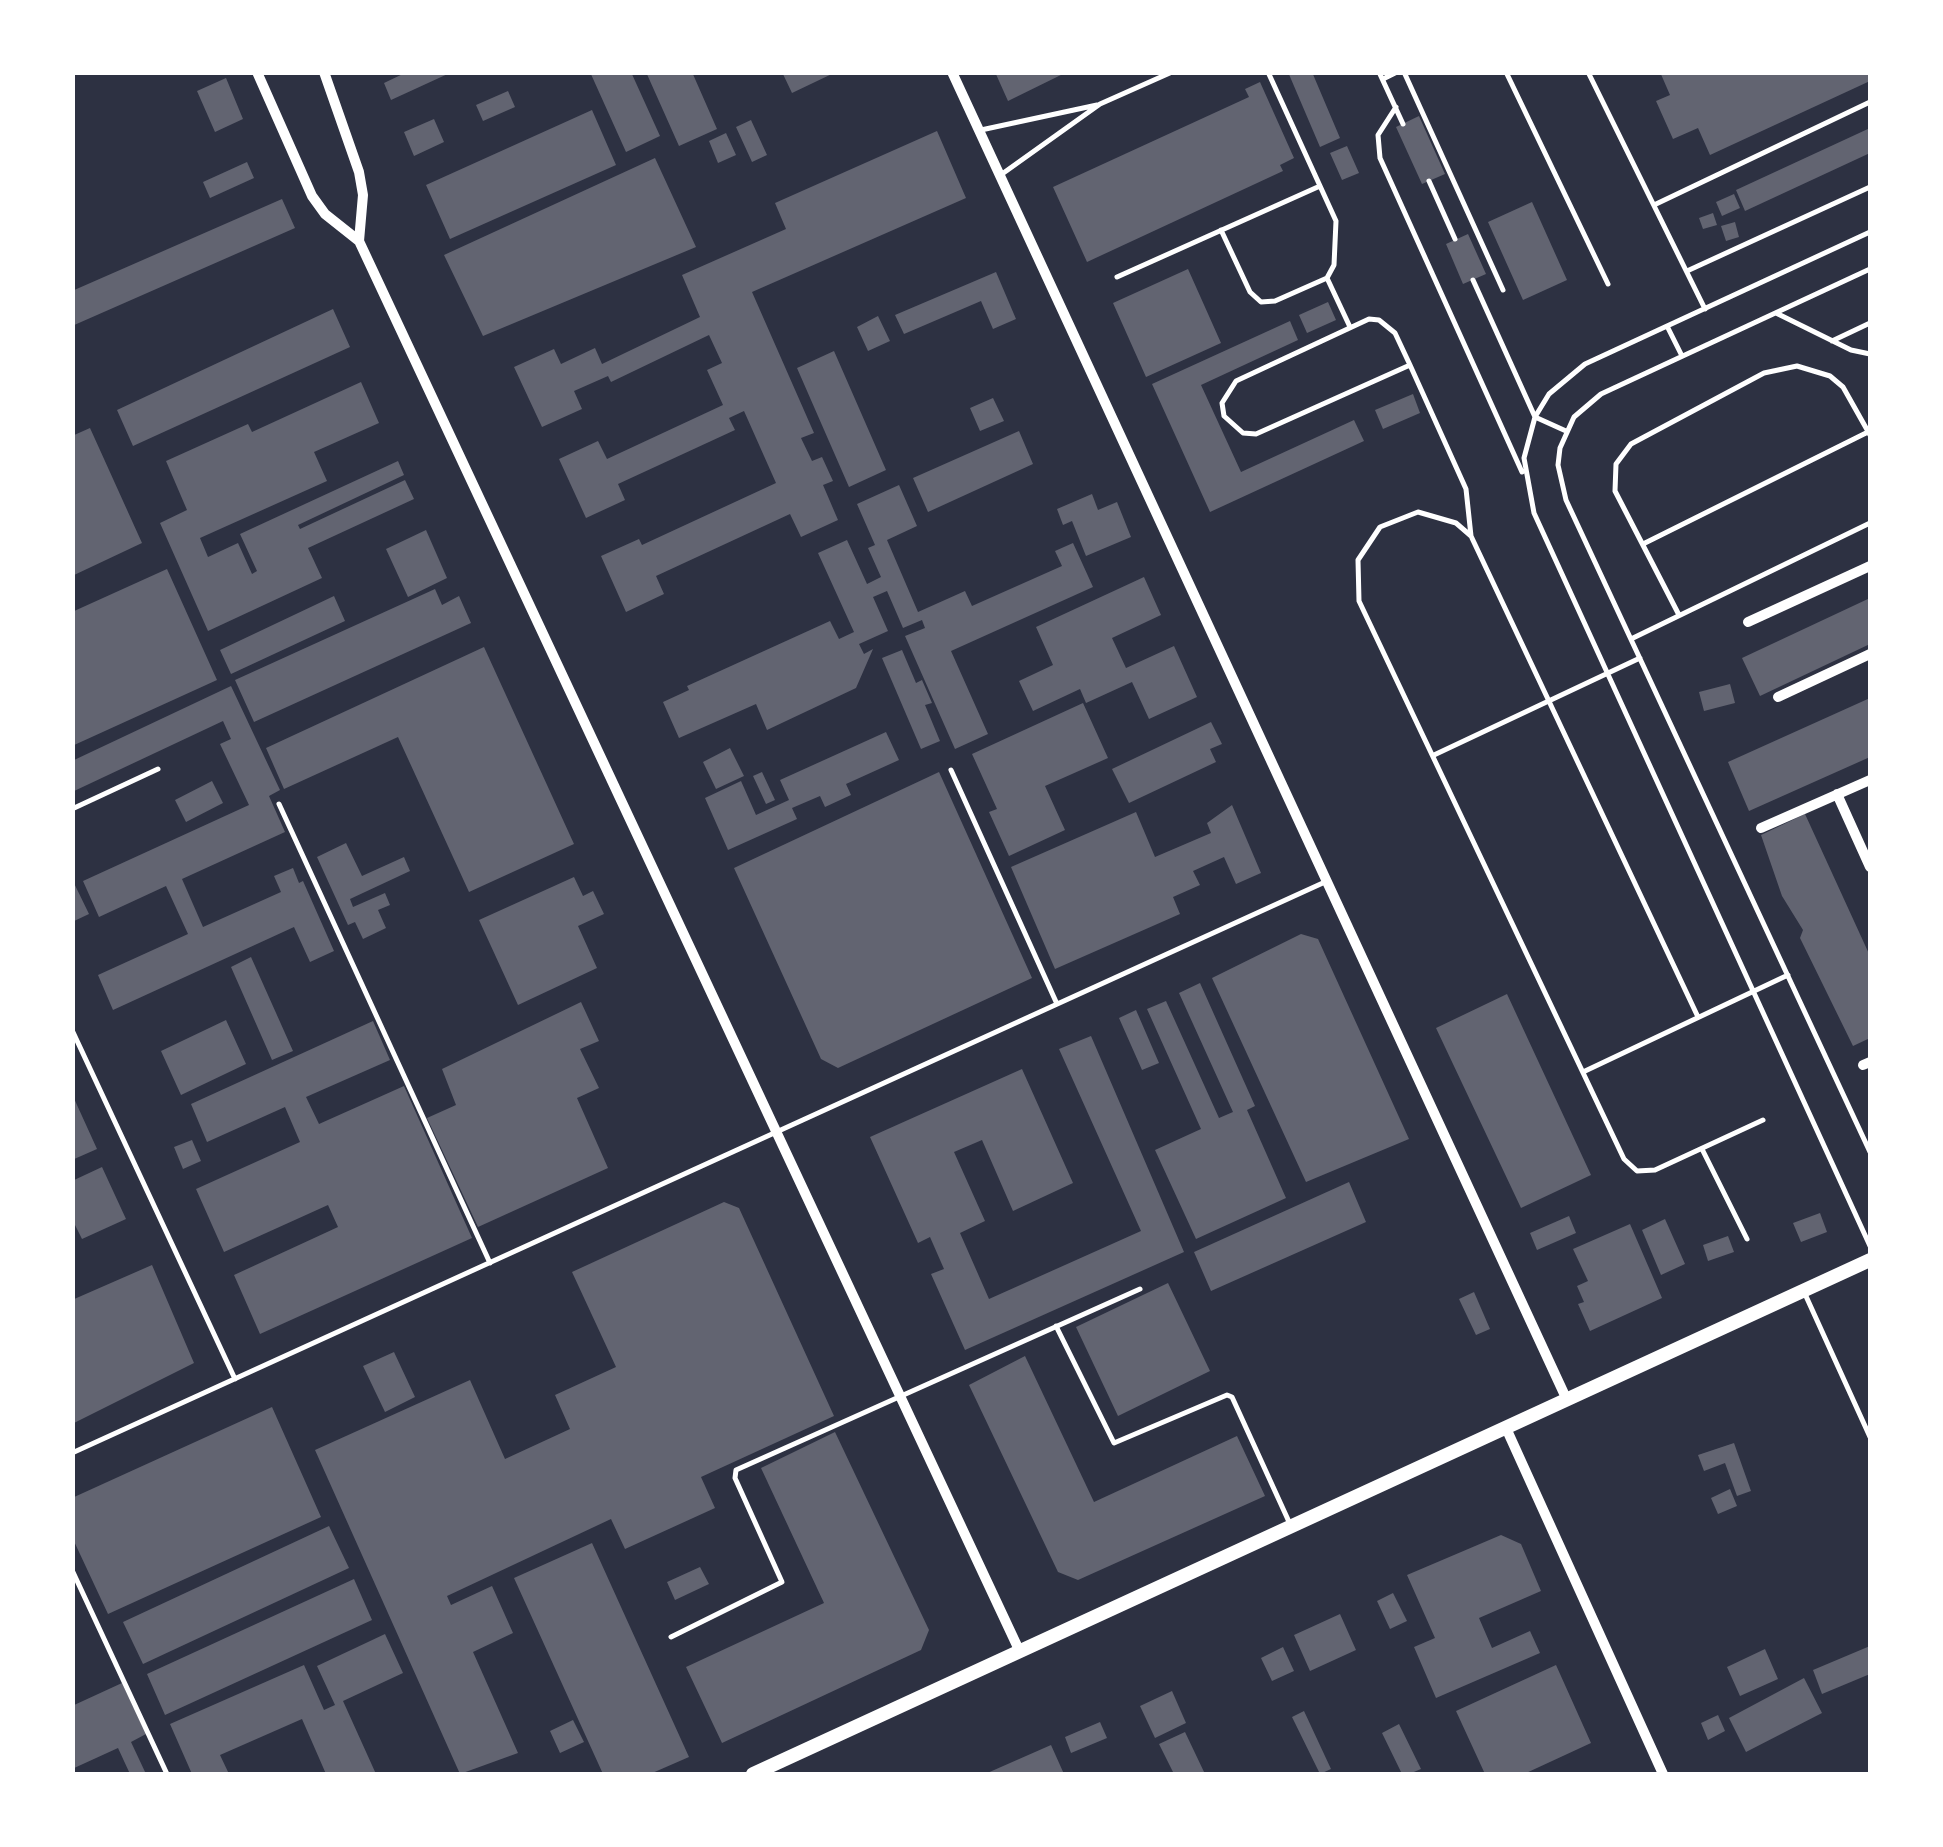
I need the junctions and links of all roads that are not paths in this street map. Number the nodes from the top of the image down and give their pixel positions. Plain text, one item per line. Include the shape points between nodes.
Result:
1 (257, 72) edge
2 (324, 72) edge
3 (952, 72) edge
4 (1172, 72) edge
5 (1268, 72) edge
6 (1400, 72) edge
7 (1506, 72) edge
8 (1588, 72) edge
9 (1381, 76) edge
10 (1870, 102) edge
11 (1100, 104) junction
12 (1396, 107) junction
13 (1404, 124) dead end
14 (979, 131) junction
15 (1000, 176) junction
16 (1430, 181) dead end
17 (1321, 186) junction
18 (1870, 186) edge
19 (1654, 205) junction
20 (1221, 230) junction
21 (1870, 232) edge
22 (1456, 239) dead end
23 (359, 242) junction
24 (1870, 269) edge
25 (1686, 271) junction
26 (1118, 277) dead end
27 (1327, 278) junction
28 (1473, 280) dead end
29 (1608, 284) dead end
30 (1502, 290) dead end
31 (1705, 308) junction
32 (1776, 313) junction
33 (1870, 323) edge
34 (1667, 326) junction
35 (1350, 328) junction
36 (1832, 341) junction
37 (1870, 354) edge
38 (1682, 356) junction
39 (1410, 365) junction
40 (1535, 417) junction
41 (1566, 431) junction
42 (1870, 433) edge
43 (1525, 477) junction
44 (1870, 523) edge
45 (1471, 536) junction
46 (1643, 544) junction
47 (1870, 566) edge
48 (1680, 615) junction
49 (1748, 622) dead end
50 (1631, 639) junction
51 (1870, 654) edge
52 (1640, 658) junction
53 (1608, 673) junction
54 (1778, 697) dead end
55 (1548, 702) junction
56 (1433, 756) junction
57 (158, 769) dead end
58 (951, 770) dead end
59 (1870, 780) edge
60 (1837, 794) junction
61 (279, 804) dead end
62 (72, 808) edge
63 (1761, 828) dead end
64 (1870, 866) edge
65 (1327, 881) junction
66 (1788, 975) junction
67 (1754, 991) junction
68 (1057, 1004) junction
69 (1698, 1017) junction
70 (72, 1030) edge
71 (1583, 1072) junction
72 (1764, 1120) dead end
73 (776, 1132) junction
74 (1702, 1149) junction
75 (1870, 1152) edge
76 (1747, 1239) dead end
77 (1870, 1246) edge
78 (1870, 1260) edge
79 (490, 1263) junction
80 (1140, 1289) dead end
81 (1804, 1291) junction
82 (1056, 1326) junction
83 (235, 1379) junction
84 (900, 1396) junction
85 (1567, 1400) junction
86 (1506, 1428) junction
87 (1870, 1436) edge
88 (72, 1454) edge
89 (1292, 1527) junction
90 (72, 1570) edge
91 (672, 1637) dead end
92 (1020, 1652) junction
93 (167, 1774) edge
94 (753, 1774) edge
95 (1663, 1774) edge

1 - 23 street via 312,196
2 - 23 street via 359,172
3 - 14 street
4 - 11 lane
5 - 17 lane
6 - 9 lane
6 - 30 lane
7 - 29 lane
8 - 19 lane
9 - 12 lane
10 - 19 lane
11 - 14 lane
11 - 15 lane
12 - 13 lane
12 - 43 lane via 1378,134 1380,158
14 - 15 street
15 - 65 street
16 - 22 lane
17 - 20 lane
17 - 27 lane via 1338,236
18 - 25 lane
19 - 25 lane
20 - 26 lane
20 - 27 lane via 1261,302
21 - 31 lane
23 - 73 street
24 - 32 lane
25 - 31 lane
27 - 35 lane
28 - 40 lane
31 - 34 lane
32 - 36 lane
32 - 38 lane
33 - 36 lane
34 - 38 lane
34 - 40 lane via 1565,378
35 - 39 lane via 1369,319 1389,325
35 - 39 lane via 1236,381 1222,403 1232,426 1256,434
36 - 37 lane
38 - 41 lane via 1601,394
39 - 45 lane via 1466,489
40 - 41 lane
40 - 43 lane
41 - 50 lane via 1560,482
42 - 46 lane
42 - 46 lane via 1853,400 1830,376 1797,366 1764,373 1622,452 1615,491
43 - 53 lane via 1534,514
44 - 48 lane
45 - 55 lane
45 - 56 lane via 1447,519 1418,512 1380,527 1358,560 1359,601
46 - 48 lane
47 - 49 street
48 - 50 lane
50 - 52 lane
51 - 54 street
52 - 53 lane
52 - 66 lane
53 - 55 lane
53 - 67 lane
55 - 56 lane
55 - 69 lane
56 - 71 lane
57 - 62 lane
58 - 68 lane
59 - 60 street
60 - 63 street
60 - 64 street
61 - 79 lane
65 - 68 lane
65 - 85 street
66 - 67 lane
66 - 75 lane
67 - 69 lane
67 - 77 lane
68 - 73 lane
69 - 71 lane
70 - 83 lane
71 - 74 lane via 1629,1167 1646,1173
72 - 74 lane
73 - 79 lane
73 - 84 street
74 - 76 lane
78 - 81 street
79 - 83 lane
80 - 82 lane
81 - 85 street
81 - 87 lane
82 - 84 lane
82 - 89 lane via 1114,1443 1232,1397
83 - 88 lane
84 - 91 lane via 736,1470 782,1582
84 - 92 street
85 - 86 street
86 - 89 street
86 - 95 street
89 - 92 street
90 - 93 lane
92 - 94 street

